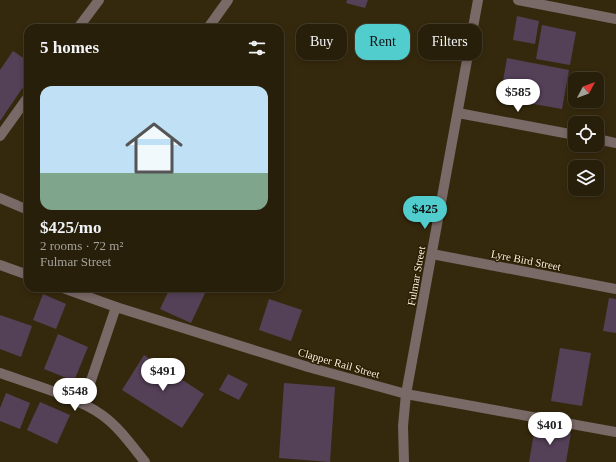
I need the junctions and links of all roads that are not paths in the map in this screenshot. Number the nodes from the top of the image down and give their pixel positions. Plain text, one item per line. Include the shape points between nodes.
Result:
1 (99, 0) edge
2 (228, 0) edge
3 (478, 0) edge
4 (518, 0) edge
5 (616, 19) edge
6 (81, 24) edge
7 (211, 24) edge
8 (24, 103) edge
9 (458, 113) junction
10 (568, 134) edge
11 (0, 136) edge
12 (604, 140) edge
13 (616, 143) edge
14 (0, 198) edge
15 (24, 208) edge
16 (432, 254) junction
17 (0, 265) edge
18 (24, 274) edge
19 (616, 289) edge
20 (74, 292) edge
21 (116, 307) junction
22 (0, 373) edge
23 (406, 394) junction
24 (83, 404) junction
25 (616, 432) edge
26 (145, 462) edge
27 (404, 462) edge

1 - 6 street
2 - 7 street
3 - 9 street, Fulmar Street
4 - 5 street
8 - 11 street
9 - 10 street
9 - 16 street, Fulmar Street
12 - 13 street
14 - 15 street
16 - 19 street, Lyre Bird Street
16 - 23 street, Fulmar Street
17 - 18 street
20 - 21 street, Clapper Rail Street
21 - 23 street, Clapper Rail Street via 308,367
21 - 24 street
22 - 24 street
23 - 25 street, Clapper Rail Street
23 - 27 street, Fulmar Street via 403,426
24 - 26 street via 112,424

